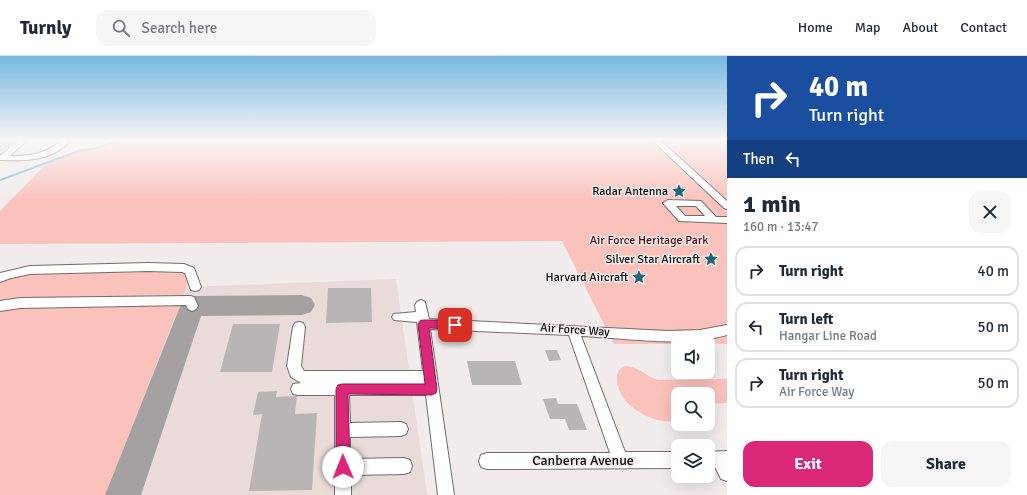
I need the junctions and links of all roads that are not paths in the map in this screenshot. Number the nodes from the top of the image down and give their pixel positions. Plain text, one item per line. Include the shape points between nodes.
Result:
1 (678, 160) edge
2 (727, 206) edge
3 (714, 220) dead end
4 (727, 220) edge
5 (0, 278) edge
6 (195, 287) dead end
7 (0, 306) edge
8 (192, 306) dead end
9 (422, 316) junction
10 (398, 318) dead end
11 (299, 327) dead end
12 (573, 330) junction
13 (727, 330) edge
14 (431, 383) junction
15 (298, 389) dead end
16 (342, 389) junction
17 (401, 429) dead end
18 (343, 430) junction
19 (620, 460) junction
20 (671, 460) edge
21 (487, 461) dead end
22 (404, 466) dead end
23 (343, 467) junction
24 (343, 495) edge
25 (446, 495) edge

1 - 2 street
3 - 4 street
5 - 6 street via 30,270 184,268 190,271
7 - 8 street via 20,303 190,300
9 - 10 street, Air Force Way
9 - 12 street, Air Force Way via 496,326
9 - 14 street
11 - 14 street via 294,366 296,373 302,377
12 - 13 street, Air Force Way via 683,335 719,333
12 - 19 street
14 - 16 street
14 - 25 street
15 - 16 street
16 - 18 street
17 - 18 street
18 - 23 street
19 - 20 street, Canberra Avenue
19 - 21 street, Canberra Avenue
22 - 23 street
23 - 24 street

